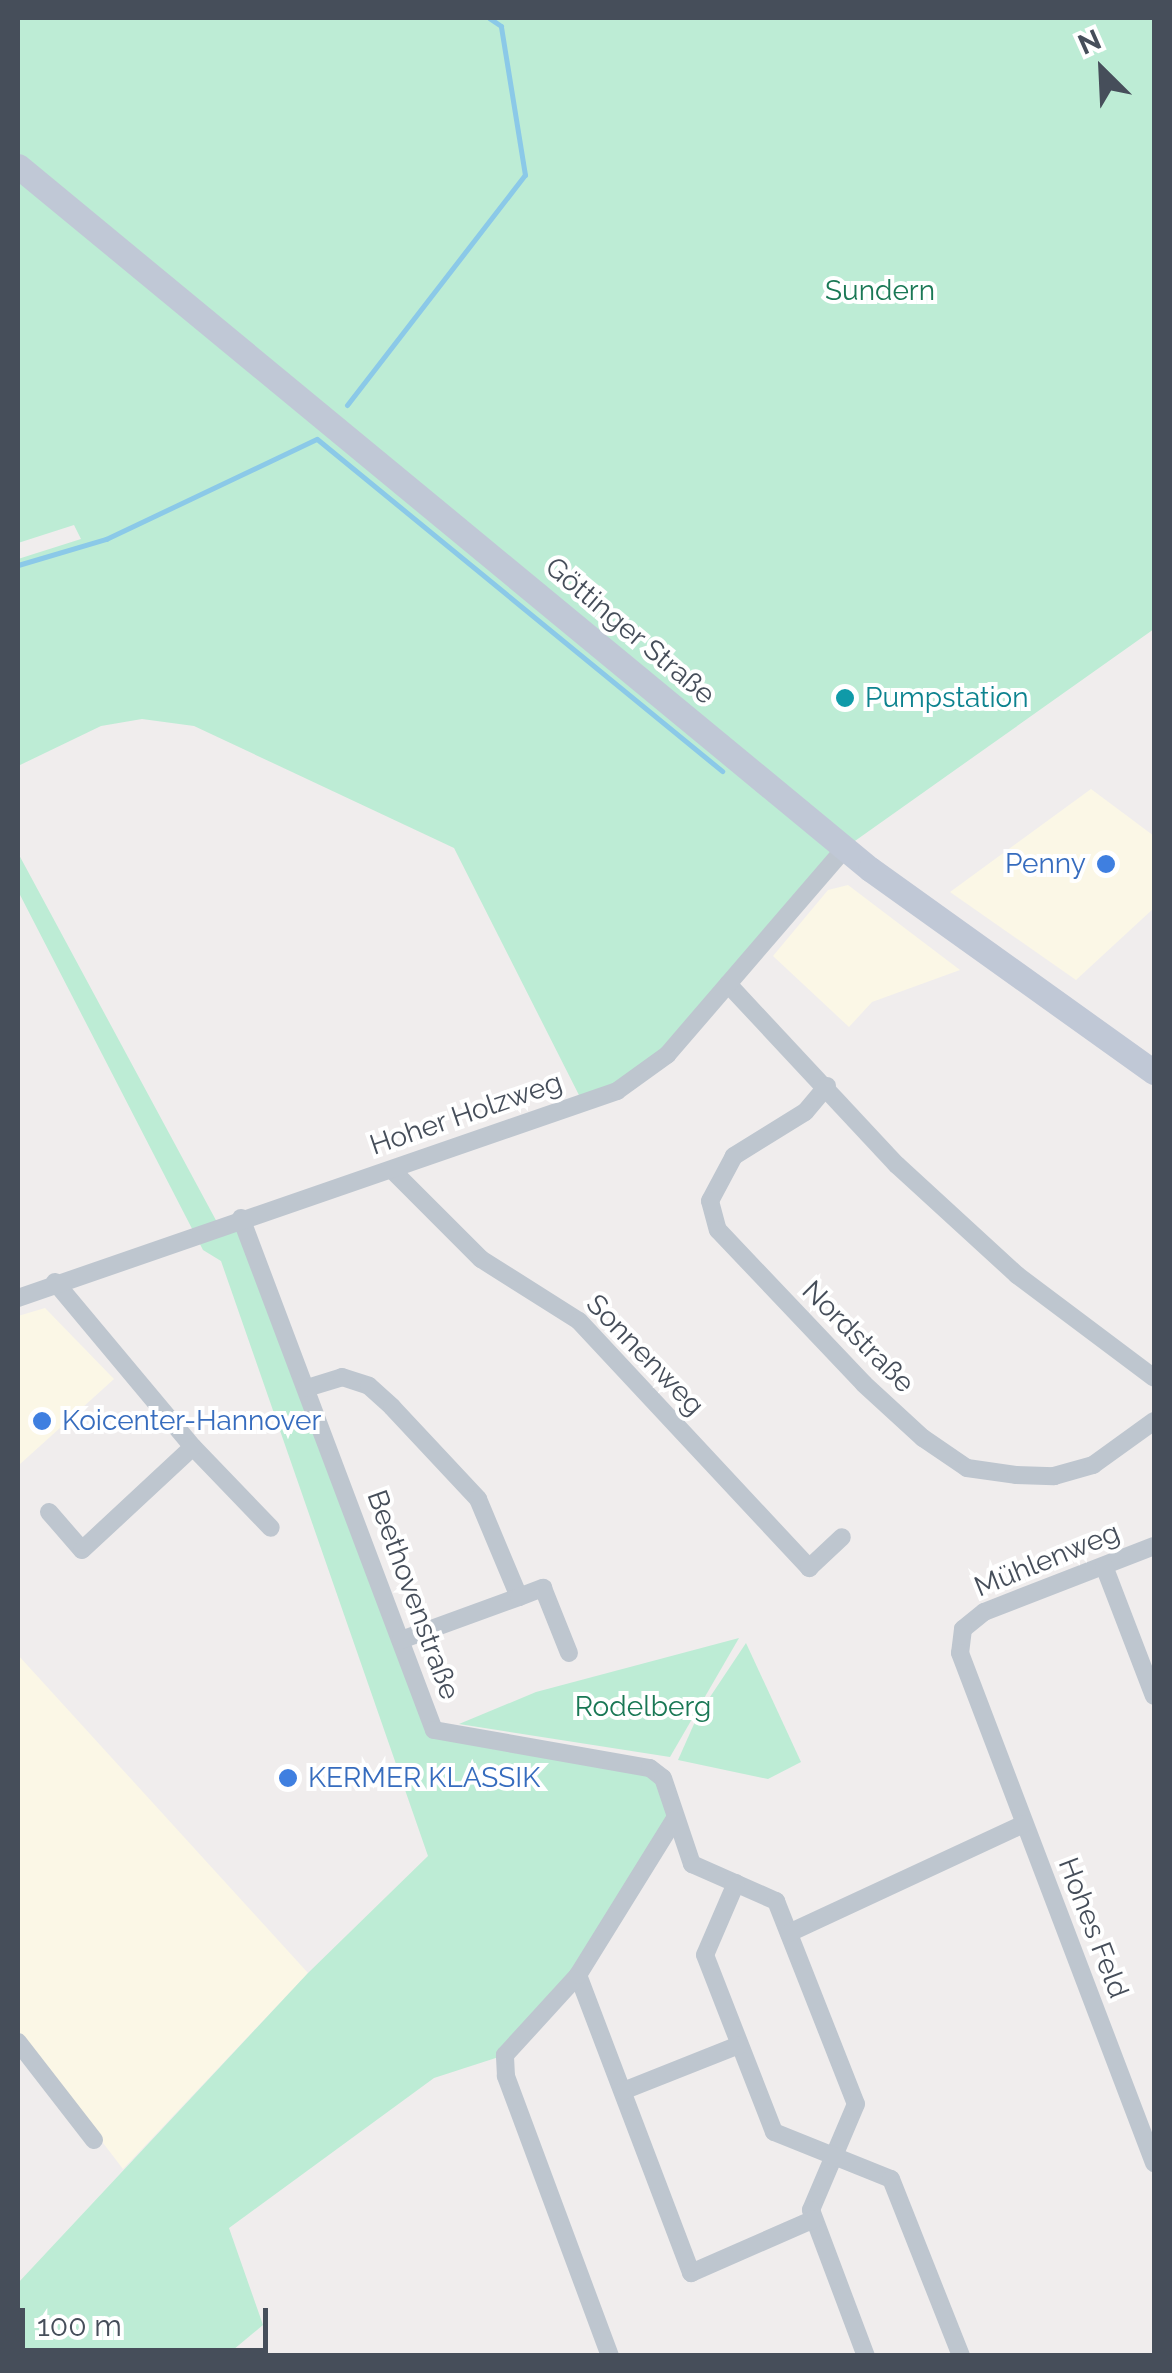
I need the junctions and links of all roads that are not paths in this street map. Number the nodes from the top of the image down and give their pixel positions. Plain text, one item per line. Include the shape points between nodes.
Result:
1 (18, 166) edge
2 (845, 848) junction
3 (728, 984) junction
4 (1154, 1072) edge
5 (826, 1086) junction
6 (392, 1170) junction
7 (241, 1218) junction
8 (55, 1282) junction
9 (18, 1298) edge
10 (1154, 1378) edge
11 (307, 1388) junction
12 (1154, 1421) edge
13 (193, 1447) junction
14 (48, 1512) dead end
15 (271, 1528) dead end
16 (842, 1536) dead end
17 (1154, 1546) edge
18 (1104, 1566) junction
19 (519, 1596) junction
20 (964, 1629) joint
21 (401, 1640) junction
22 (569, 1653) dead end
23 (1154, 1696) edge
24 (674, 1820) junction
25 (1024, 1824) junction
26 (736, 1882) junction
27 (789, 1933) junction
28 (578, 1975) junction
29 (18, 2042) edge
30 (738, 2045) junction
31 (623, 2092) junction
32 (94, 2140) dead end
33 (835, 2155) junction
34 (1154, 2163) edge
35 (814, 2219) junction
36 (610, 2356) edge
37 (866, 2356) edge
38 (961, 2356) edge

1 - 2 street, Göttinger Straße
2 - 3 street, Hoher Holzweg
2 - 4 street, Göttinger Straße
3 - 5 street
3 - 6 street, Hoher Holzweg via 667,1054 616,1091
5 - 10 street via 897,1165 1017,1275
5 - 12 street, Nordstraße via 805,1112 734,1156 710,1201 718,1230 864,1384 922,1438 967,1468 1016,1475 1054,1476 1093,1464
6 - 7 street, Hoher Holzweg
6 - 16 street, Sonnenweg via 481,1259 578,1321 809,1568
7 - 8 street, Hoher Holzweg
7 - 11 street, Beethovenstraße
8 - 9 street, Hoher Holzweg
8 - 13 street
11 - 19 street via 342,1378 369,1386 392,1407 478,1499
11 - 21 street, Beethovenstraße
13 - 14 street via 82,1550
13 - 15 street
17 - 18 street, Mühlenweg
18 - 20 street, Mühlenweg via 984,1612
18 - 23 street
19 - 21 street
19 - 22 street via 543,1588
20 - 25 street, Hohes Feld via 960,1654
21 - 24 street, Beethovenstraße via 434,1730 650,1768 663,1778
24 - 26 street, Beethovenstraße via 692,1864
24 - 28 street
25 - 27 street
25 - 34 street, Hohes Feld
26 - 27 street, Beethovenstraße via 776,1901
26 - 30 street via 705,1955
27 - 33 street, Beethovenstraße via 856,2104
28 - 31 street
28 - 36 street via 506,2055 506,2076
29 - 32 street
30 - 31 street
30 - 33 street via 774,2132
31 - 35 street via 691,2273
33 - 35 street, Beethovenstraße via 811,2210
33 - 38 street via 892,2179
35 - 37 street

